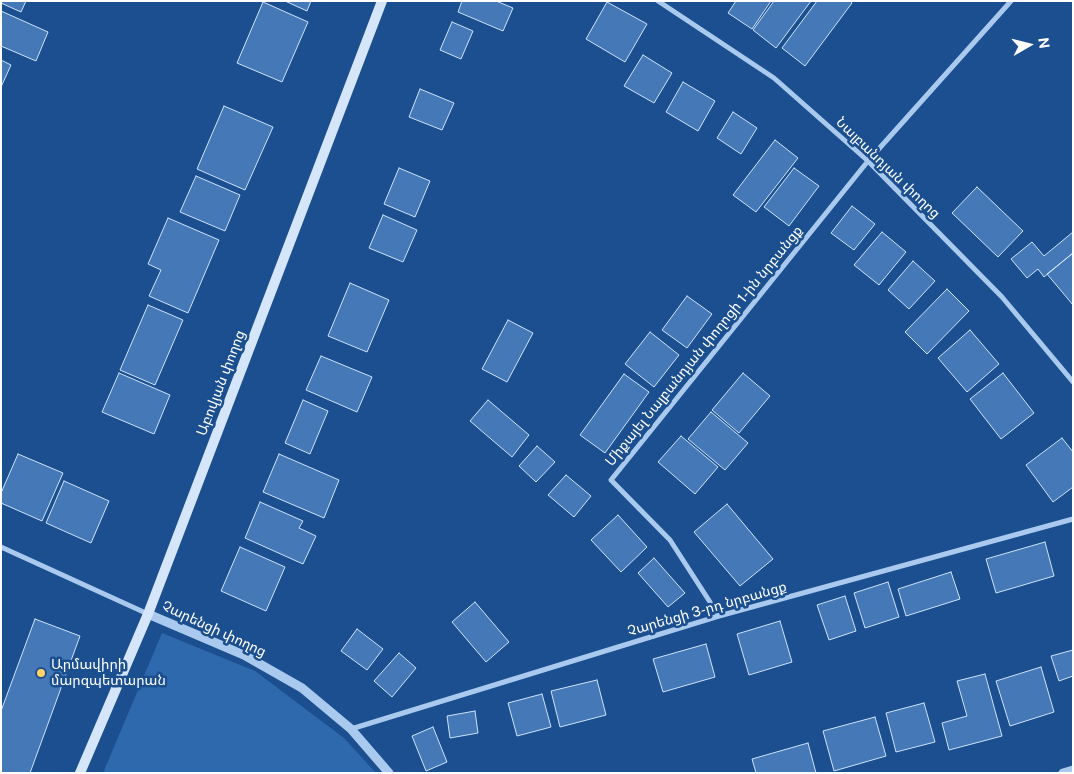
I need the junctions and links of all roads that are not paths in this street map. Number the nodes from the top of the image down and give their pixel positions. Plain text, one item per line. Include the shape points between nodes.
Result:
1 (382, 1) edge
2 (658, 1) edge
3 (1011, 1) edge
4 (868, 161) junction
5 (1073, 382) edge
6 (1073, 519) edge
7 (1, 547) edge
8 (148, 614) junction
9 (719, 616) junction
10 (351, 729) junction
11 (1073, 770) edge
12 (80, 773) edge
13 (389, 773) edge
14 (1063, 773) edge

1 - 8 main road, Աբովյան փողոց
2 - 4 street, Նալբանդյան փողոց via 774,78
3 - 4 street
4 - 5 street, Նալբանդյան փողոց via 1002,296
4 - 9 street, Միքայել Նալբանդյան փողոցի 1-ին նրբանցք via 611,480 670,540
6 - 9 street, Չարենցի 3-րդ նրբանցք
7 - 8 street, Չարենցի փողոց
8 - 10 street, Չարենցի փողոց via 252,660 302,688
8 - 12 main road, Աբովյան փողոց
9 - 10 street, Չարենցի 3-րդ նրբանցք
10 - 13 street, Չարենցի փողոց
11 - 14 street

